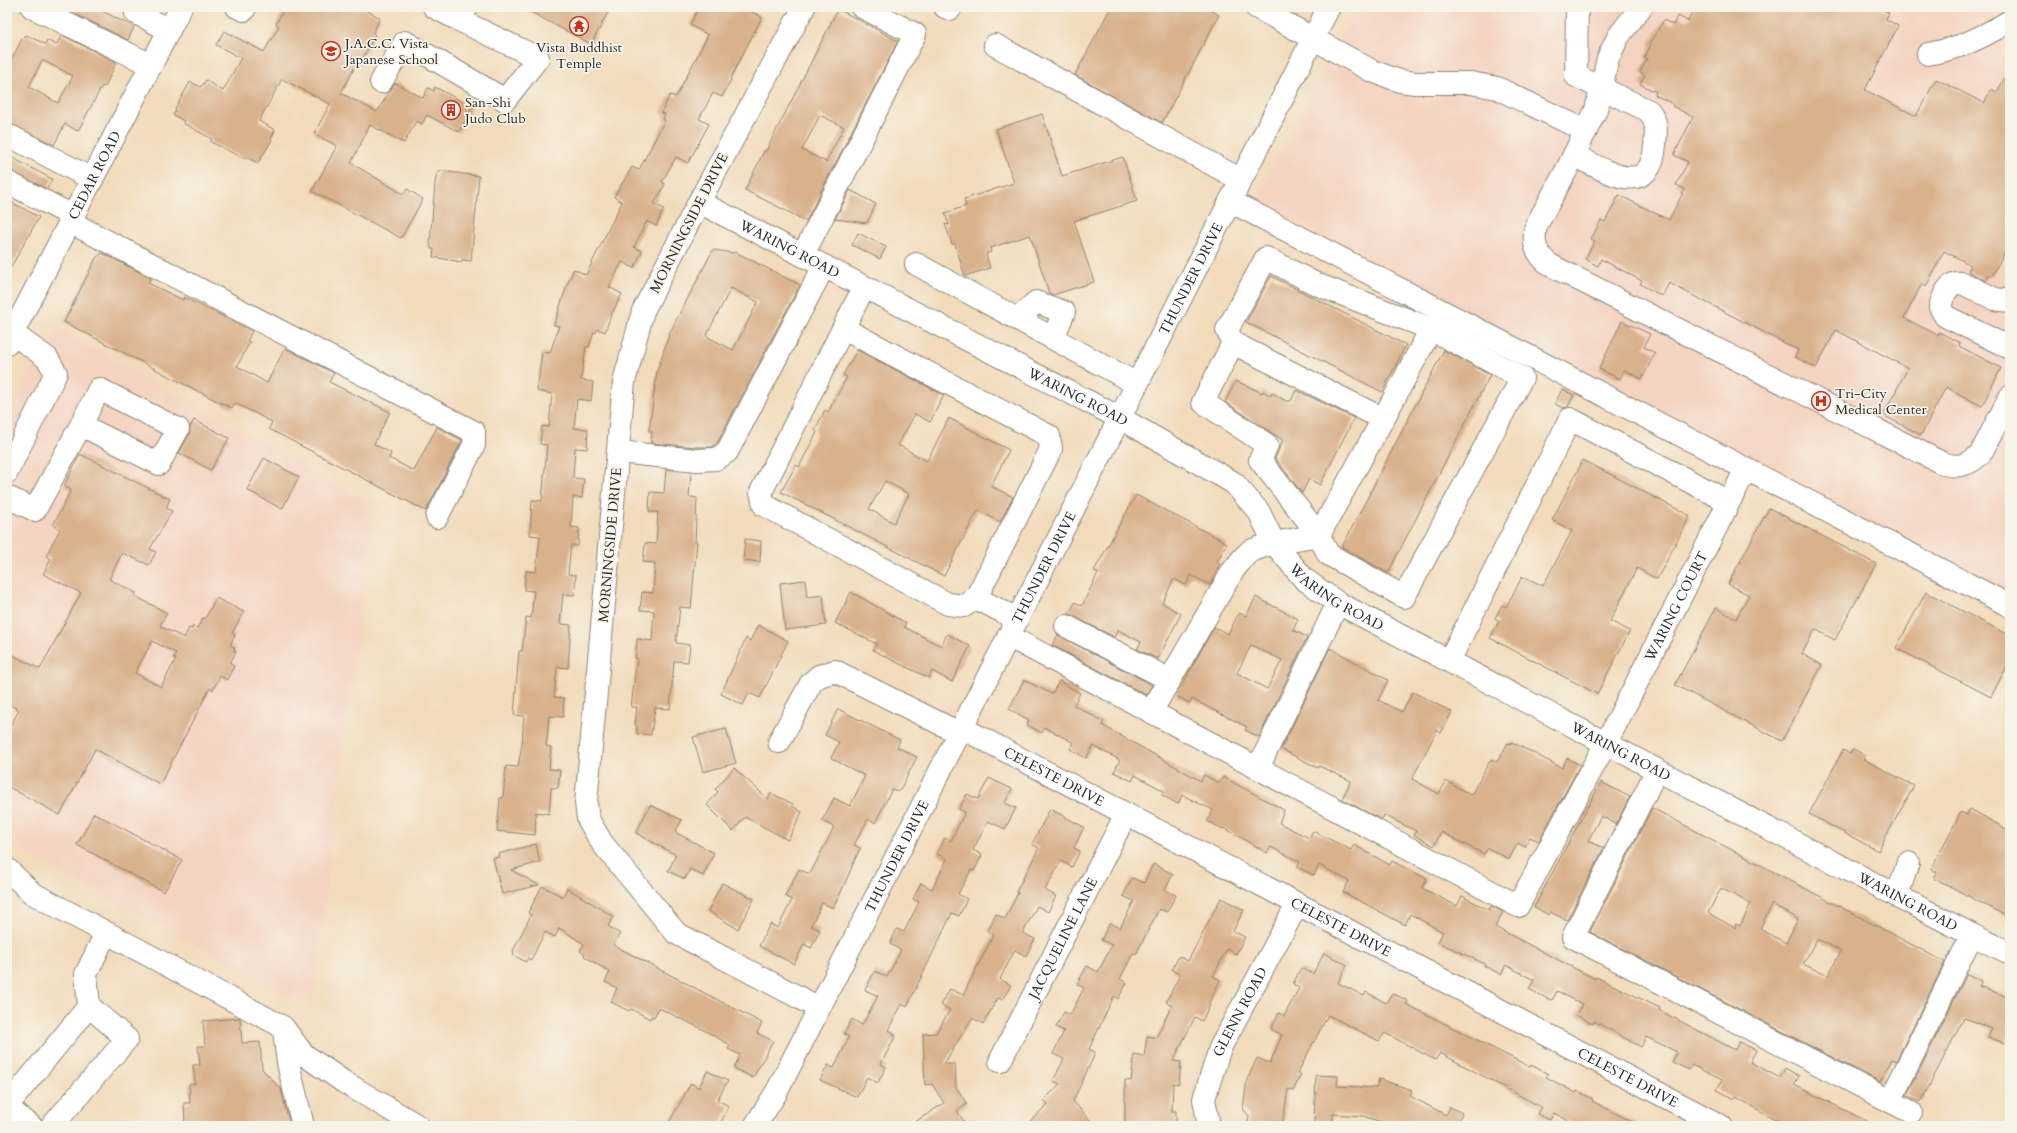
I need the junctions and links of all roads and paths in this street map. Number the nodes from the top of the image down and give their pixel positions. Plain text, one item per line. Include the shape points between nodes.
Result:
1 (32, 7) edge
2 (140, 7) edge
3 (181, 7) edge
4 (237, 7) edge
5 (245, 7) edge
6 (434, 7) edge
7 (804, 7) edge
8 (862, 7) edge
9 (945, 7) edge
10 (951, 7) edge
11 (1256, 7) edge
12 (1330, 7) edge
13 (1577, 7) edge
14 (1641, 7) edge
15 (463, 14) edge
16 (2010, 21) edge
17 (169, 30) junction
18 (1313, 39) junction
19 (995, 45) dead end
20 (1928, 54) dead end
21 (151, 65) junction
22 (381, 82) dead end
23 (1601, 87) junction
24 (1586, 131) junction
25 (12, 137) dead end
26 (1574, 155) junction
27 (92, 179) junction
28 (1241, 180) junction
29 (7, 182) edge
30 (1230, 201) junction
31 (699, 202) junction
32 (71, 219) junction
33 (803, 256) junction
34 (916, 264) dead end
35 (824, 266) junction
36 (864, 287) junction
37 (2005, 302) edge
38 (844, 329) junction
39 (1431, 329) junction
40 (10, 339) edge
41 (1233, 343) junction
42 (2010, 348) edge
43 (1137, 384) junction
44 (2010, 397) edge
45 (1120, 418) junction
46 (1383, 419) junction
47 (81, 425) dead end
48 (618, 452) junction
49 (1746, 468) junction
50 (7, 472) edge
51 (7, 497) edge
52 (1729, 502) junction
53 (437, 517) dead end
54 (1319, 535) junction
55 (1274, 543) junction
56 (976, 598) junction
57 (1338, 603) junction
58 (2010, 606) edge
59 (1066, 626) dead end
60 (1013, 628) junction
61 (1450, 661) junction
62 (1170, 680) junction
63 (1151, 712) junction
64 (961, 730) junction
65 (779, 742) dead end
66 (1606, 743) junction
67 (1258, 768) junction
68 (1657, 770) junction
69 (1126, 814) junction
70 (1908, 863) dead end
71 (7, 869) edge
72 (1897, 896) junction
73 (1298, 905) junction
74 (106, 932) junction
75 (1972, 935) junction
76 (2010, 953) edge
77 (89, 1006) junction
78 (819, 1008) junction
79 (283, 1027) junction
80 (1000, 1062) dead end
81 (1890, 1100) junction
82 (7, 1107) edge
83 (1911, 1112) dead end
84 (31, 1126) edge
85 (52, 1126) edge
86 (303, 1126) edge
87 (418, 1126) edge
88 (755, 1126) edge
89 (1209, 1126) edge
90 (1721, 1126) edge

1 - 21 street
2 - 17 street via 136,13
3 - 17 street, CEDAR ROAD
4 - 5 street via 244,10
6 - 15 street
7 - 31 street, MORNINGSIDE DRIVE
8 - 33 street via 915,34
9 - 10 street
11 - 18 street
12 - 18 street, THUNDER DRIVE
13 - 23 street via 1576,76
14 - 23 street via 1618,37 1608,58
15 - 22 street via 538,58 505,100 405,42
16 - 20 street via 1976,41
17 - 21 street, CEDAR ROAD
18 - 24 street via 1372,71 1400,81 1430,84 1471,83 1497,88
18 - 28 street, THUNDER DRIVE
19 - 28 street
21 - 27 street, CEDAR ROAD
23 - 24 street via 1598,103
23 - 26 street via 1649,111 1654,117 1656,126 1652,163 1646,172 1636,178 1626,179
24 - 26 street
25 - 27 street
26 - 44 street via 1536,226 1535,247 1541,258 1551,265 1944,464 1964,466 1974,461 1981,453
27 - 32 street, CEDAR ROAD
28 - 30 street, THUNDER DRIVE
29 - 32 street
30 - 43 street, THUNDER DRIVE
30 - 49 street
31 - 33 street, WARING ROAD
31 - 48 street, MORNINGSIDE DRIVE via 643,311 624,382
32 - 40 street, CEDAR ROAD
32 - 53 street via 474,432 474,445
33 - 35 street, WARING ROAD
34 - 43 street via 1018,319 1036,302 1064,312 1054,338
35 - 36 street, WARING ROAD
35 - 48 street via 727,452 716,459 697,460
36 - 38 street
36 - 45 street, WARING ROAD
37 - 42 street via 1956,282 1949,286 1940,307 1945,316
38 - 56 street via 1049,436 1051,449
38 - 56 street via 761,492 764,505 948,604 964,606
39 - 41 street via 1316,284 1266,258 1227,330
39 - 46 street
39 - 54 street via 1522,378 1404,597 1328,554
40 - 50 street via 47,358 56,373
41 - 46 street
41 - 54 street via 1203,402 1267,445 1260,460
43 - 45 street, THUNDER DRIVE
45 - 55 street, WARING ROAD via 1234,482 1259,512
45 - 60 street, THUNDER DRIVE
46 - 54 street
47 - 51 street via 35,510
48 - 78 street, MORNINGSIDE DRIVE via 586,803 588,819 602,844 676,933
49 - 52 street, WARING COURT
49 - 58 street
52 - 61 street via 1570,418
52 - 66 street, WARING COURT
54 - 55 street
55 - 57 street, WARING ROAD via 1304,579
55 - 62 street via 1250,551 1232,572
56 - 60 street
57 - 61 street, WARING ROAD
57 - 67 street
59 - 62 street
60 - 63 street
60 - 64 street, THUNDER DRIVE
61 - 66 street, WARING ROAD
62 - 63 street
63 - 67 street
64 - 65 street, CELESTE DRIVE via 835,671 819,676 811,683
64 - 69 street, CELESTE DRIVE
64 - 78 street, THUNDER DRIVE
66 - 67 street, WARING COURT via 1518,906
66 - 68 street, WARING ROAD
68 - 72 street, WARING ROAD
68 - 81 street via 1573,937
69 - 73 street, CELESTE DRIVE
69 - 80 street, JACQUELINE LANE
70 - 72 street
71 - 74 street via 32,893
72 - 75 street, WARING ROAD
73 - 89 street, GLENN ROAD via 1220,1048 1204,1099
73 - 90 street, CELESTE DRIVE
74 - 77 street via 86,974
74 - 79 street
75 - 76 street, WARING ROAD
75 - 81 street
77 - 82 street
77 - 85 street via 127,1039
78 - 88 street, THUNDER DRIVE via 776,1093
79 - 86 street via 288,1063
79 - 87 street via 303,1054
81 - 83 street
82 - 84 street

